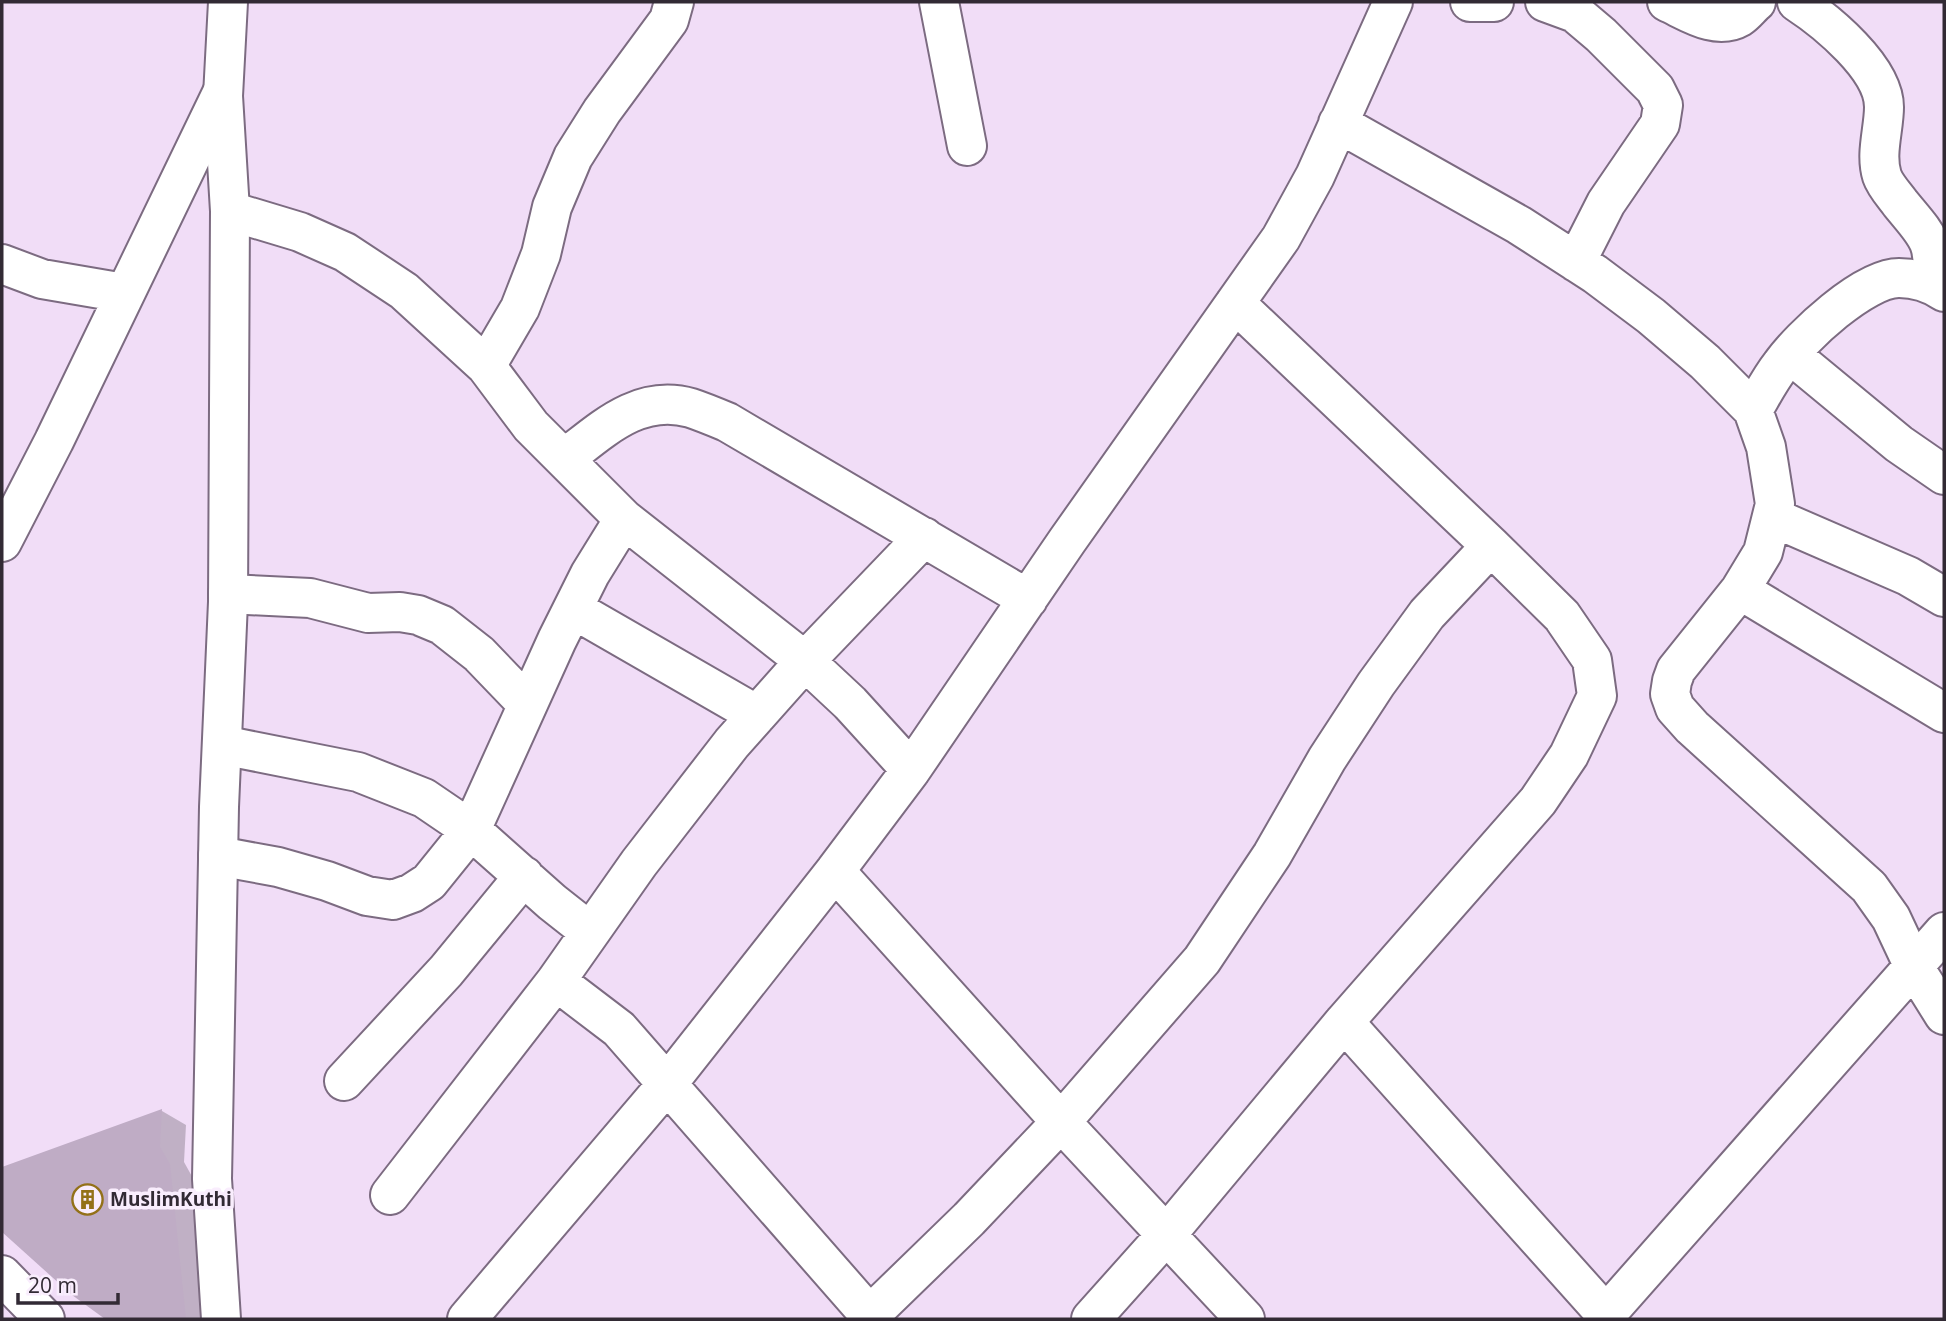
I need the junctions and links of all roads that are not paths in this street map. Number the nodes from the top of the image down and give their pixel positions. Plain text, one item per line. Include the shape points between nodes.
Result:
1 (228, 2) edge
2 (674, 2) edge
3 (939, 2) edge
4 (1393, 2) edge
5 (1470, 2) edge
6 (1494, 2) edge
7 (1545, 2) edge
8 (1667, 2) edge
9 (1756, 2) edge
10 (1797, 2) edge
11 (223, 91) junction
12 (1338, 123) junction
13 (967, 146) dead end
14 (230, 211) junction
15 (1576, 262) junction
16 (2, 264) edge
17 (1939, 272) edge
18 (124, 293) junction
19 (1235, 303) junction
20 (1790, 354) junction
21 (486, 366) junction
22 (1753, 410) junction
23 (564, 458) junction
24 (1944, 475) edge
25 (1772, 517) junction
26 (624, 519) junction
27 (924, 537) junction
28 (2, 542) edge
29 (1490, 546) junction
30 (1740, 590) junction
31 (228, 594) junction
32 (1944, 597) edge
33 (1028, 599) junction
34 (573, 609) junction
35 (805, 661) junction
36 (527, 704) junction
37 (1944, 713) edge
38 (757, 715) junction
39 (222, 745) junction
40 (911, 770) junction
41 (471, 830) junction
42 (218, 856) junction
43 (835, 871) junction
44 (524, 876) junction
45 (590, 932) junction
46 (1944, 932) edge
47 (1914, 967) junction
48 (556, 981) junction
49 (1944, 1015) edge
50 (1344, 1022) junction
51 (344, 1081) dead end
52 (668, 1083) junction
53 (1061, 1122) junction
54 (390, 1195) dead end
55 (1167, 1234) junction
56 (2, 1275) edge
57 (480, 1314) edge
58 (870, 1318) edge
59 (1606, 1318) edge
60 (46, 1319) edge
61 (221, 1319) edge
62 (1091, 1319) edge
63 (1245, 1319) edge

1 - 11 street
2 - 21 street via 669,20 573,157 520,308
3 - 13 street
4 - 12 street
5 - 6 street
7 - 15 street via 1576,13 1655,89 1663,105 1660,124 1606,203
8 - 9 street via 1723,22 1740,17
10 - 17 street via 1855,50 1873,77 1884,101 1879,153 1882,177 1928,237
11 - 14 street
11 - 18 street
12 - 15 street
12 - 19 street via 1281,239
14 - 21 street via 300,232 345,252 404,291
14 - 31 street
15 - 22 street via 1651,316
16 - 18 street via 42,279
17 - 20 street via 1867,287 1818,323
18 - 28 street
19 - 29 street
19 - 33 street
20 - 22 street
20 - 24 street
21 - 23 street via 531,426
22 - 25 street via 1766,447 1775,503
23 - 26 street
23 - 27 street via 622,415 652,406 688,407 727,422
25 - 30 street via 1763,552
25 - 32 street via 1908,576
26 - 34 street
26 - 35 street
27 - 33 street
27 - 35 street
29 - 50 street via 1562,616 1592,660 1597,696 1569,755 1538,801
29 - 53 street via 1427,614 1376,684 1202,960
30 - 37 street
30 - 47 street via 1676,670 1670,694 1675,708 1869,887 1891,918
31 - 36 street via 310,598 368,613 418,615 442,625 470,647
31 - 39 street
33 - 40 street
34 - 36 street
34 - 38 street
35 - 38 street
35 - 40 street
36 - 41 street
38 - 45 street
39 - 41 street via 358,772 424,798
39 - 42 street
40 - 43 street
41 - 42 street via 429,882 393,900 278,867
41 - 44 street
42 - 61 street via 212,1179
43 - 52 street
43 - 53 street
44 - 45 street
44 - 51 street via 446,971
45 - 48 street
46 - 47 street
47 - 49 street
47 - 59 street
48 - 52 street via 620,1029
48 - 54 street
50 - 55 street
50 - 59 street
52 - 57 street
52 - 58 street
53 - 55 street
53 - 58 street
55 - 62 street
55 - 63 street
56 - 60 street

